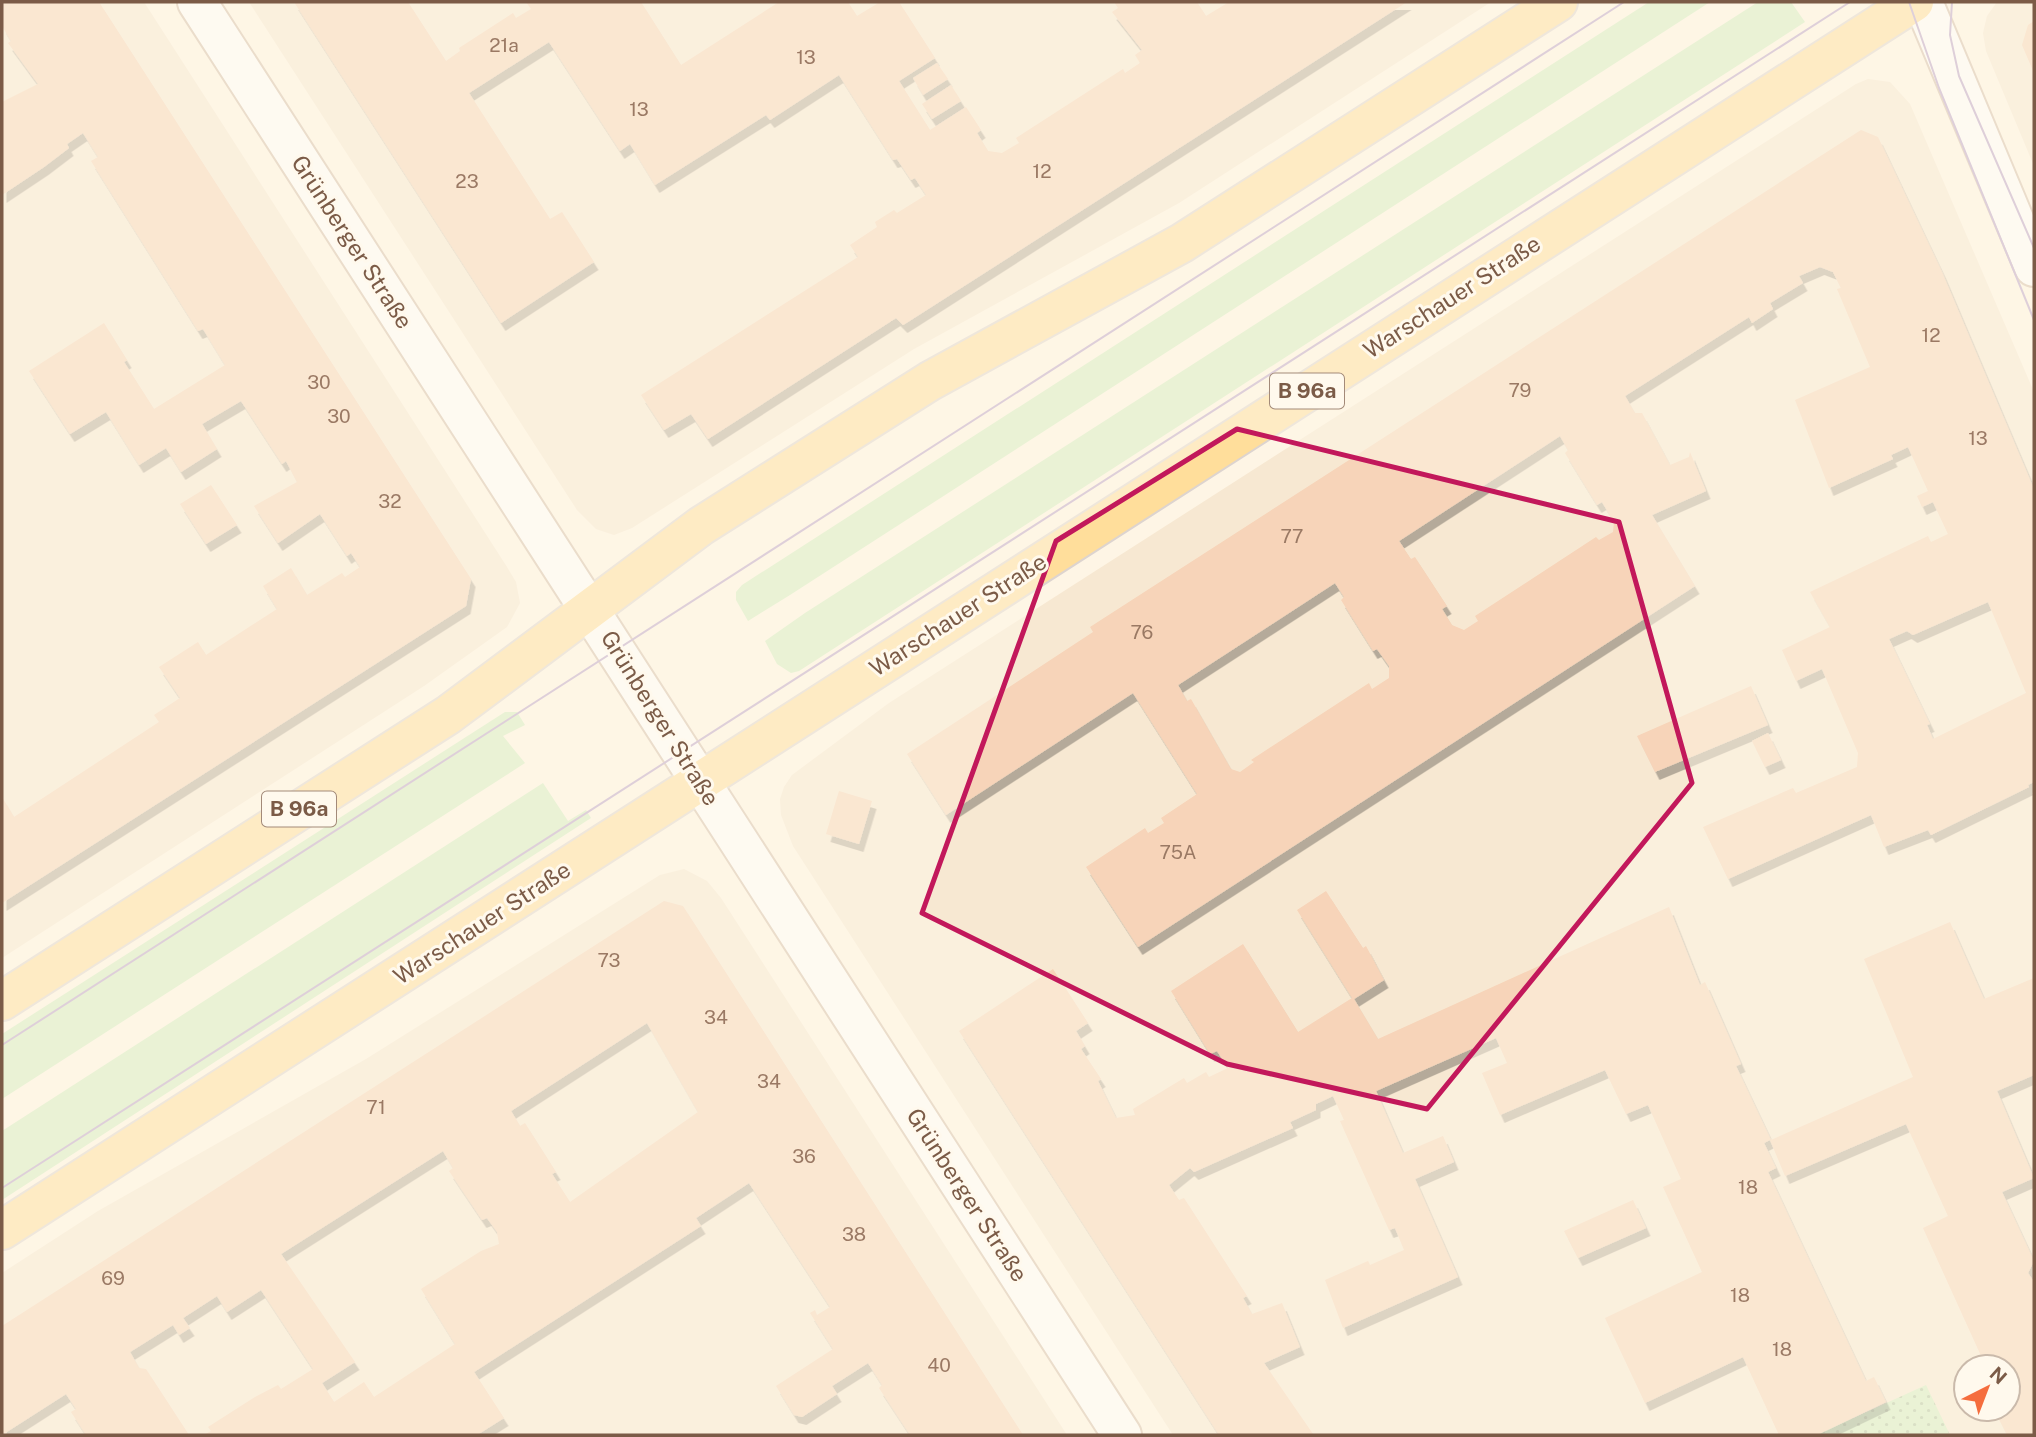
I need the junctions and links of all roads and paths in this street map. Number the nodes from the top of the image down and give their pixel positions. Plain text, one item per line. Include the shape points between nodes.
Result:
1 (197, 2) edge
2 (1559, 2) edge
3 (1914, 2) edge
4 (1923, 2) edge
5 (2034, 267) edge
6 (590, 608) junction
7 (700, 781) junction
8 (2, 1001) edge
9 (2, 1230) edge
10 (1122, 1435) edge

1 - 6 street, Grünberger Straße
2 - 6 main road, B 96a via 1182,243 930,381 684,538
3 - 7 main road, Warschauer Straße / B 96a
4 - 5 street
6 - 7 street, Grünberger Straße
6 - 8 main road, B 96a via 448,715
7 - 9 main road, Warschauer Straße / B 96a
7 - 10 street, Grünberger Straße

